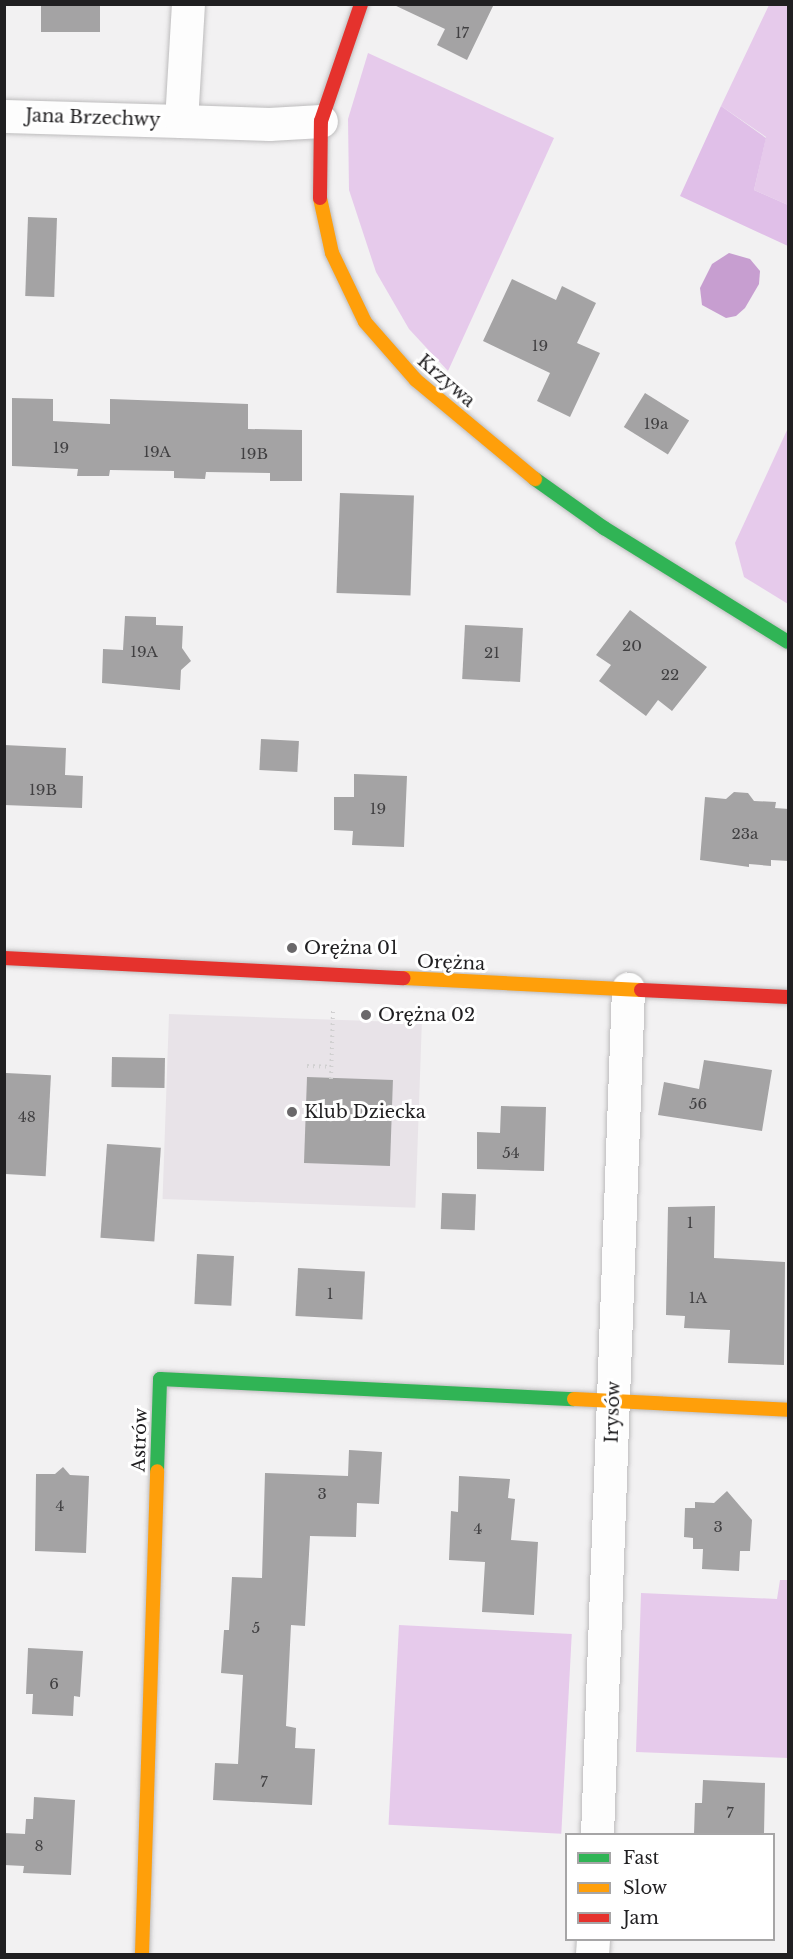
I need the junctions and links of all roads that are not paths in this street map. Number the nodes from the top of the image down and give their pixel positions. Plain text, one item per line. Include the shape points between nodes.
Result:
1 (188, 4) edge
2 (361, 4) edge
3 (4, 116) edge
4 (181, 121) junction
5 (321, 121) junction
6 (789, 642) edge
7 (4, 958) edge
8 (628, 989) junction
9 (789, 997) edge
10 (613, 1401) junction
11 (789, 1410) edge
12 (597, 1833) edge
13 (142, 1954) edge

1 - 4 street, Jana Brzechwy
2 - 5 street, Krzywa
3 - 4 street, Jana Brzechwy
4 - 5 street, Jana Brzechwy
5 - 6 street, Krzywa via 318,173 322,214 332,253 360,315 391,355 518,467 604,528
7 - 8 street, Orężna
8 - 9 street, Orężna
8 - 10 street, Irysów
10 - 11 street
10 - 12 street, Irysów
10 - 13 street, Astrów via 160,1379

